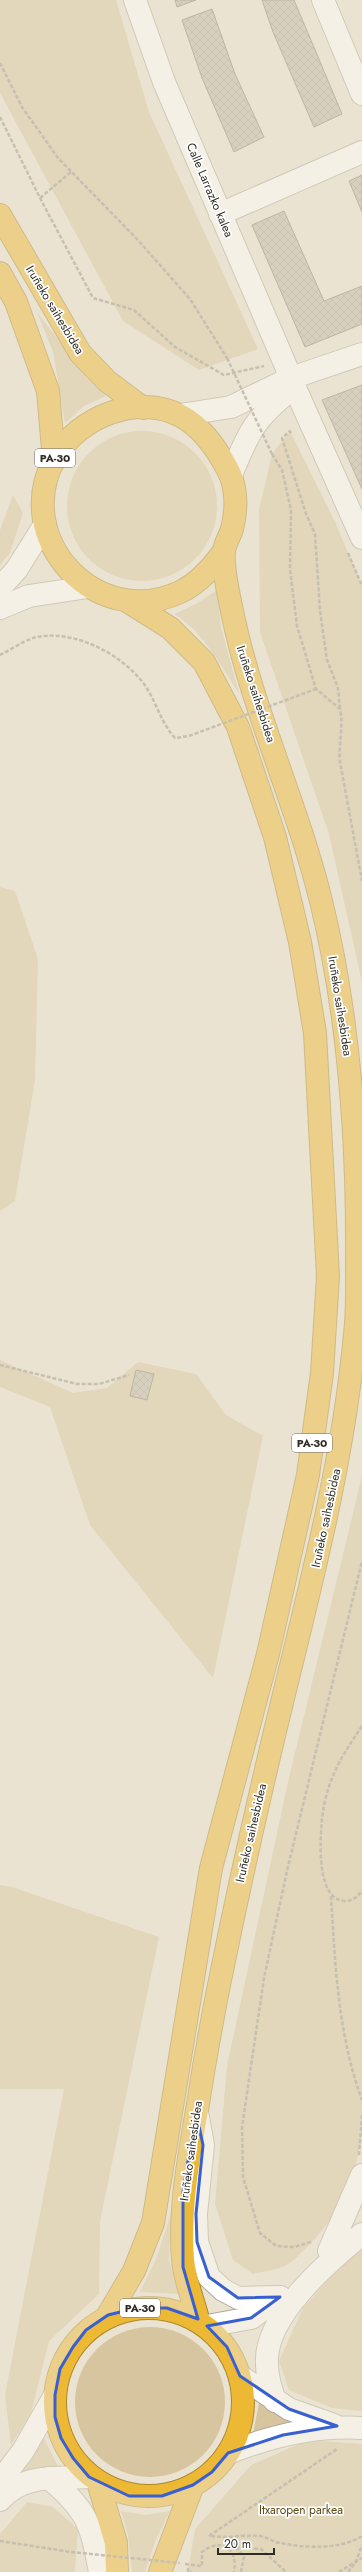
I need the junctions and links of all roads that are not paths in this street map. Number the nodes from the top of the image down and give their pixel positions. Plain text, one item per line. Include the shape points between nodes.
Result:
1 (135, 0) edge
2 (323, 0) edge
3 (362, 94) edge
4 (362, 152) edge
5 (220, 214) junction
6 (0, 216) edge
7 (0, 273) edge
8 (362, 354) edge
9 (293, 383) junction
10 (143, 408) junction
11 (180, 416) junction
12 (54, 461) junction
13 (231, 475) junction
14 (45, 524) junction
15 (362, 538) edge
16 (224, 551) junction
17 (88, 587) junction
18 (0, 588) edge
19 (127, 601) junction
20 (0, 608) edge
21 (196, 2112) junction
22 (360, 2167) edge
23 (362, 2233) edge
24 (322, 2245) junction
25 (280, 2297) junction
26 (108, 2315) junction
27 (203, 2322) junction
28 (240, 2376) junction
29 (55, 2395) junction
30 (275, 2401) junction
31 (362, 2428) edge
32 (340, 2436) junction
33 (228, 2454) junction
34 (49, 2478) junction
35 (93, 2480) junction
36 (0, 2481) edge
37 (194, 2486) junction
38 (0, 2500) edge
39 (100, 2572) edge
40 (117, 2572) edge
41 (160, 2572) edge

1 - 5 street, Calle Larrazko kalea via 164,82
2 - 3 street
4 - 5 street
5 - 9 street, Calle Larrazko kalea
6 - 10 highway, Iruñeko saihesbidea via 80,353 107,381
7 - 12 highway, PA-30 via 19,309 48,392
8 - 9 street via 321,368
9 - 11 street via 231,407
9 - 13 street via 268,407 248,433
9 - 15 street, Calle Larrazko kalea
10 - 11 highway, PA-30 via 162,409
10 - 12 highway, PA-30 via 114,412 90,421 69,438
11 - 13 highway, PA-30 via 198,428
12 - 14 highway, PA-30 via 46,481 43,502
13 - 16 highway, PA-30 via 235,520
14 - 17 highway, PA-30 via 60,560
14 - 18 street via 17,569
16 - 19 highway, PA-30 via 207,574 183,591 156,600
16 - 21 highway, Iruñeko saihesbidea / PA-30 via 240,649 321,900 346,1030 358,1170 356,1328 344,1427 328,1513 246,1851
17 - 19 highway, PA-30 via 107,596
17 - 20 street via 29,596
19 - 26 highway, Iruñeko saihesbidea / PA-30 via 170,628 204,662 238,727 275,837 300,942 315,1033 328,1276 322,1373 308,1475 268,1654 210,1868 153,2223 134,2271
21 - 25 street via 204,2146 196,2214 197,2242 209,2278 238,2298
21 - 27 highway, Iruñeko saihesbidea / PA-30 via 182,2192 183,2267
22 - 24 street
23 - 24 street
23 - 30 street via 324,2266 290,2304 270,2341 266,2364
24 - 25 street
25 - 27 street via 251,2318
26 - 27 highway, PA-30 via 137,2308 167,2308
26 - 29 highway, PA-30 via 86,2330 73,2347 60,2369
27 - 28 highway, PA-30 via 227,2347
28 - 30 street
28 - 33 highway, PA-30 via 243,2402 239,2429
29 - 35 highway, PA-30 via 55,2417 61,2438 73,2458
29 - 36 street via 23,2451
30 - 32 street
31 - 32 street
32 - 33 street via 283,2435
33 - 37 highway, PA-30 via 212,2472
34 - 35 street
34 - 38 street via 20,2483
34 - 39 street via 73,2498 85,2516 94,2538
35 - 37 highway, PA-30 via 129,2496 162,2496
35 - 40 highway, PA-30 via 116,2542
37 - 41 highway

